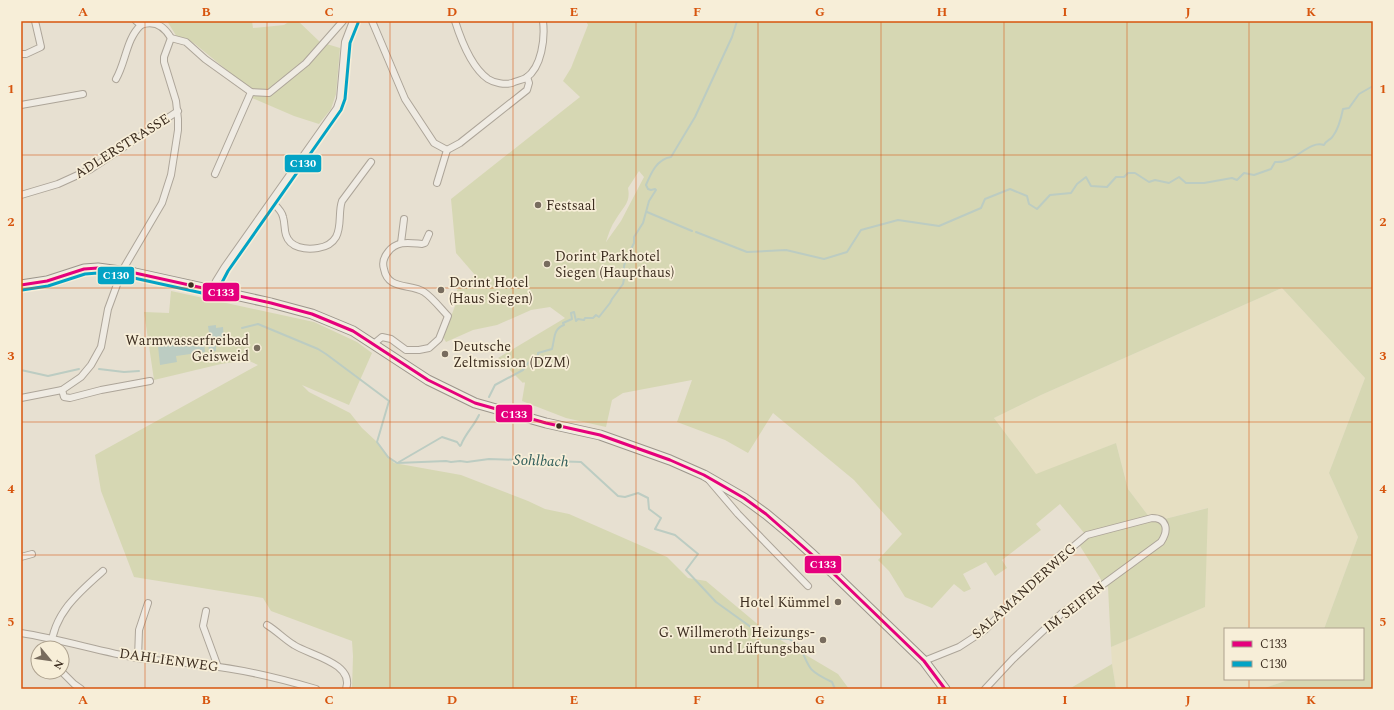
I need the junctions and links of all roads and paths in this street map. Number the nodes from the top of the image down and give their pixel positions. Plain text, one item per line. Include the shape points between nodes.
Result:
1 (35, 21) edge
2 (343, 21) edge
3 (353, 21) edge
4 (372, 21) edge
5 (455, 21) edge
6 (543, 21) edge
7 (138, 23) edge
8 (171, 38) junction
9 (21, 54) edge
10 (527, 77) junction
11 (116, 79) dead end
12 (251, 92) junction
13 (83, 94) dead end
14 (21, 105) edge
15 (178, 111) junction
16 (447, 150) junction
17 (371, 162) dead end
18 (215, 174) dead end
19 (437, 183) dead end
20 (21, 195) edge
21 (272, 202) junction
22 (404, 219) dead end
23 (429, 234) dead end
24 (401, 243) junction
25 (122, 270) junction
26 (21, 284) edge
27 (212, 290) junction
28 (374, 345) junction
29 (150, 381) dead end
30 (62, 390) junction
31 (21, 398) edge
32 (704, 475) junction
33 (1166, 530) joint
34 (32, 554) dead end
35 (21, 557) edge
36 (103, 571) dead end
37 (808, 586) dead end
38 (148, 603) dead end
39 (206, 611) dead end
40 (267, 625) dead end
41 (21, 633) edge
42 (52, 639) junction
43 (138, 658) junction
44 (924, 661) junction
45 (218, 667) junction
46 (70, 680) edge
47 (80, 689) edge
48 (316, 689) edge
49 (346, 689) edge
50 (945, 689) edge
51 (985, 689) edge

1 - 9 street via 41,47
2 - 12 street via 306,63 269,93
3 - 21 street via 345,42 338,108
4 - 16 street via 405,99 434,143
5 - 10 street via 471,61 489,79 507,84
6 - 10 street via 544,35 540,54 532,73
7 - 8 street via 158,25
7 - 11 street
8 - 12 street via 186,42
8 - 15 street via 164,62
10 - 16 street via 527,90 460,143
12 - 18 street
13 - 14 street
15 - 20 street, ADLERSTRASSE via 91,169 58,184
15 - 25 street via 177,137 166,193
16 - 19 street
17 - 21 street via 342,201 336,237 322,247 302,248 291,243 285,234 283,216
21 - 27 street via 224,268
22 - 24 street
23 - 24 street via 422,244
24 - 28 street via 390,249 384,258 386,276 398,286 425,292 448,316 439,339 429,348 406,350 391,339 382,337
25 - 26 street via 84,269 47,281
25 - 27 street
25 - 30 street via 108,309 101,347 81,377
27 - 28 street via 312,314 353,331
28 - 32 street via 428,380 475,403 600,435
29 - 30 street via 70,398 64,396
30 - 31 street
32 - 37 street
32 - 44 street via 744,498 772,519 834,574
33 - 44 street, SALAMANDERWEG via 1162,520 1152,518 1087,535 1037,577 985,630 959,647
33 - 51 street, IM SEIFEN via 1161,542 1062,613
34 - 35 street
36 - 42 street via 72,600 57,623
38 - 43 street via 139,630
39 - 45 street via 203,626
40 - 49 street via 295,646 335,663 347,681
41 - 42 street, DAHLIENWEG
42 - 43 street, DAHLIENWEG
43 - 45 street, DAHLIENWEG
44 - 50 street
45 - 48 street, DAHLIENWEG via 272,676
46 - 47 street

